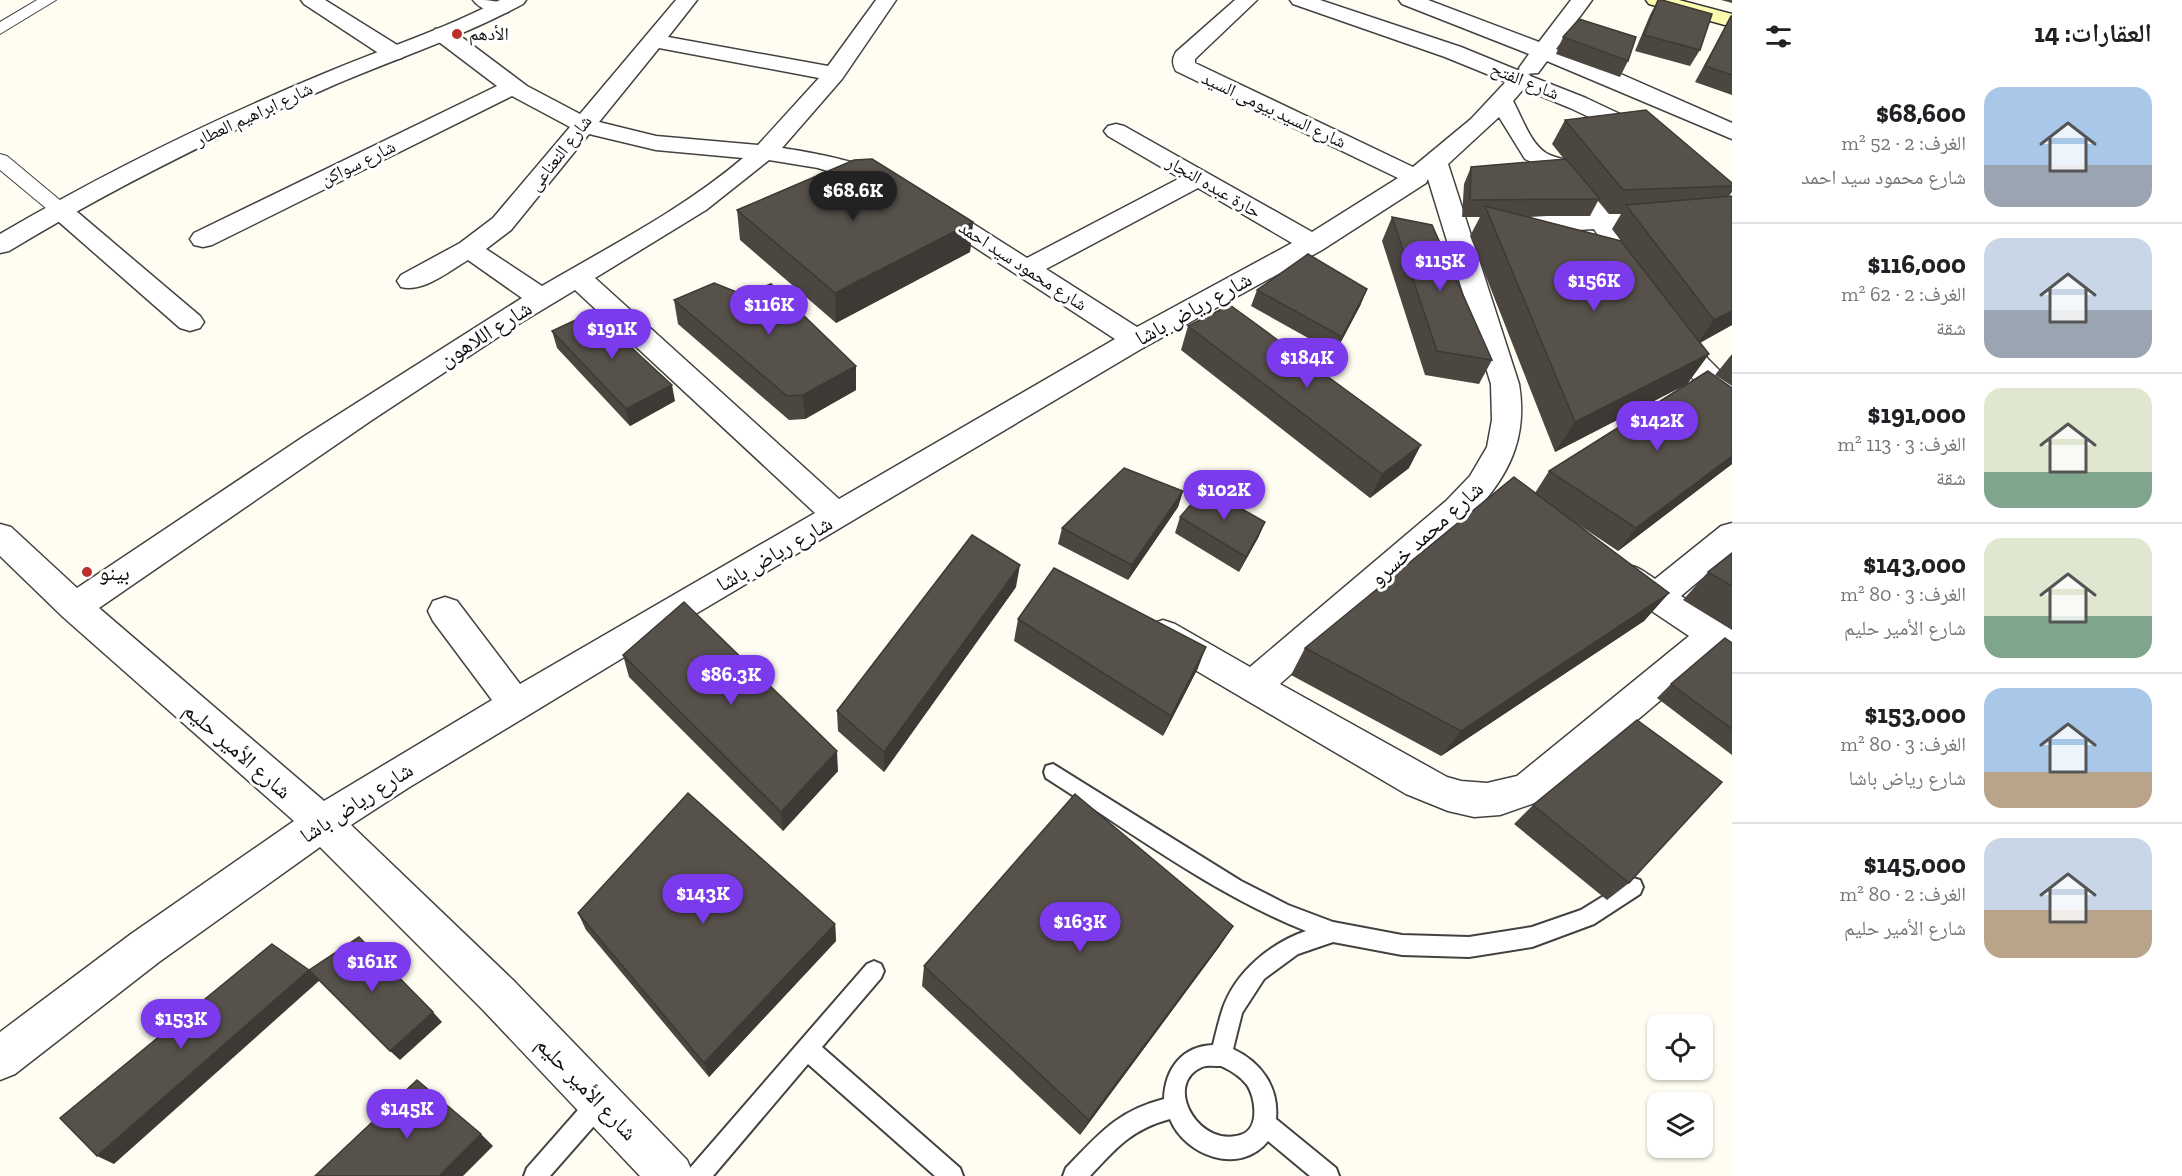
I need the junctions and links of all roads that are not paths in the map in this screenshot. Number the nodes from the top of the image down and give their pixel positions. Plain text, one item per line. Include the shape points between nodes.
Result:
1 (48, 0) edge
2 (311, 0) edge
3 (687, 0) edge
4 (1247, 0) edge
5 (1300, 0) edge
6 (1409, 0) edge
7 (1582, 0) edge
8 (1656, 0) edge
9 (880, 1) edge
10 (500, 3) edge
11 (1732, 21) edge
12 (0, 29) edge
13 (443, 34) junction
14 (652, 40) junction
15 (1545, 51) junction
16 (394, 53) junction
17 (834, 74) junction
18 (512, 87) junction
19 (1512, 91) junction
20 (582, 124) junction
21 (1116, 131) dead end
22 (1732, 132) edge
23 (1670, 148) edge
24 (763, 153) junction
25 (0, 160) edge
26 (1427, 171) junction
27 (1198, 178) junction
28 (60, 210) junction
29 (1649, 219) edge
30 (1601, 221) junction
31 (1475, 228) junction
32 (203, 239) dead end
33 (1312, 244) junction
34 (0, 245) edge
35 (469, 249) junction
36 (1028, 268) junction
37 (576, 277) junction
38 (410, 281) dead end
39 (540, 298) junction
40 (190, 322) dead end
41 (1136, 339) junction
42 (1732, 400) edge
43 (1486, 478) junction
44 (1513, 497) edge
45 (838, 516) junction
46 (0, 536) edge
47 (1732, 536) edge
48 (1604, 562) edge
49 (1656, 597) junction
50 (75, 607) junction
51 (445, 611) dead end
52 (1141, 621) edge
53 (1723, 641) edge
54 (1253, 686) junction
55 (515, 704) junction
56 (1053, 772) dead end
57 (321, 823) junction
58 (1633, 887) edge
59 (1333, 932) junction
60 (874, 971) dead end
61 (808, 1049) junction
62 (1221, 1055) junction
63 (0, 1059) edge
64 (601, 1101) junction
65 (1175, 1107) junction
66 (1264, 1124) junction
67 (535, 1176) edge
68 (672, 1176) edge
69 (698, 1176) edge
70 (952, 1176) edge
71 (1074, 1176) edge
72 (1328, 1176) edge

1 - 12 street
2 - 16 street
3 - 14 street, شارع النعناعى
4 - 26 street, شارع السيد بيومى السيد via 1184,57 1184,66
5 - 19 street, شارع الفتح via 1385,27
6 - 15 street, شارع الفتح
7 - 15 street, شارع رياض باشا
8 - 11 main road
9 - 17 street, شارع اللاهون
10 - 13 street, شارع ابراهيم العطار
13 - 16 street, شارع ابراهيم العطار
13 - 18 street, شارع محمود سيد احمد
14 - 17 street
14 - 20 street, شارع النعناعى
15 - 19 street, شارع رياض باشا
15 - 22 street, شارع الفتح
16 - 28 street, شارع ابراهيم العطار via 218,129
17 - 24 street, شارع اللاهون via 801,116
18 - 20 street, شارع محمود سيد احمد
18 - 32 street, شارع سواكن
19 - 23 street, شارع الفتح via 1618,120
19 - 26 street, شارع رياض باشا via 1476,130
19 - 30 street via 1534,154 1566,168
20 - 24 street, شارع محمود سيد احمد via 664,144
20 - 35 street, شارع النعناعى via 515,210
21 - 27 street, حارة عبده النجار
24 - 36 street, شارع محمود سيد احمد via 852,169 905,193
24 - 37 street, شارع اللاهون via 711,195
25 - 28 street
26 - 31 street, شارع محمد خسرو
26 - 33 street, شارع رياض باشا
27 - 33 street, حارة عبده النجار
27 - 36 street
28 - 34 street, شارع ابراهيم العطار
28 - 40 street
29 - 30 street
30 - 31 street
30 - 42 street via 1698,366
31 - 43 street, شارع محمد خسرو via 1509,409 1499,456
33 - 41 street, شارع رياض باشا
35 - 38 street, شارع النعناعى
35 - 39 street
36 - 41 street, شارع محمود سيد احمد
37 - 39 street, شارع اللاهون
37 - 45 street
39 - 50 street, شارع اللاهون via 292,459
41 - 45 street, شارع رياض باشا
43 - 44 street
43 - 54 street, شارع محمد خسرو
45 - 55 street, شارع رياض باشا
46 - 50 street, شارع الأمير حليم
47 - 49 street
48 - 49 street
49 - 53 street
50 - 57 street, شارع الأمير حليم
51 - 55 street
52 - 54 street
53 - 54 street via 1530,788 1507,798 1479,801 1449,796 1419,782
55 - 57 street, شارع رياض باشا
56 - 59 lane via 1234,888
57 - 63 street, شارع رياض باشا
57 - 64 street, شارع الأمير حليم
58 - 59 lane via 1587,917 1532,937 1469,947 1402,945
59 - 62 lane via 1292,946 1257,972 1233,1009
60 - 61 lane
61 - 69 lane
61 - 70 lane
62 - 65 lane via 1200,1056 1183,1067 1175,1084
62 - 66 lane via 1241,1064 1257,1081 1266,1103
64 - 67 lane
64 - 68 street, شارع الأمير حليم
65 - 66 lane via 1187,1129 1215,1148 1231,1151 1252,1143
65 - 71 lane via 1144,1115 1116,1132
66 - 72 lane

